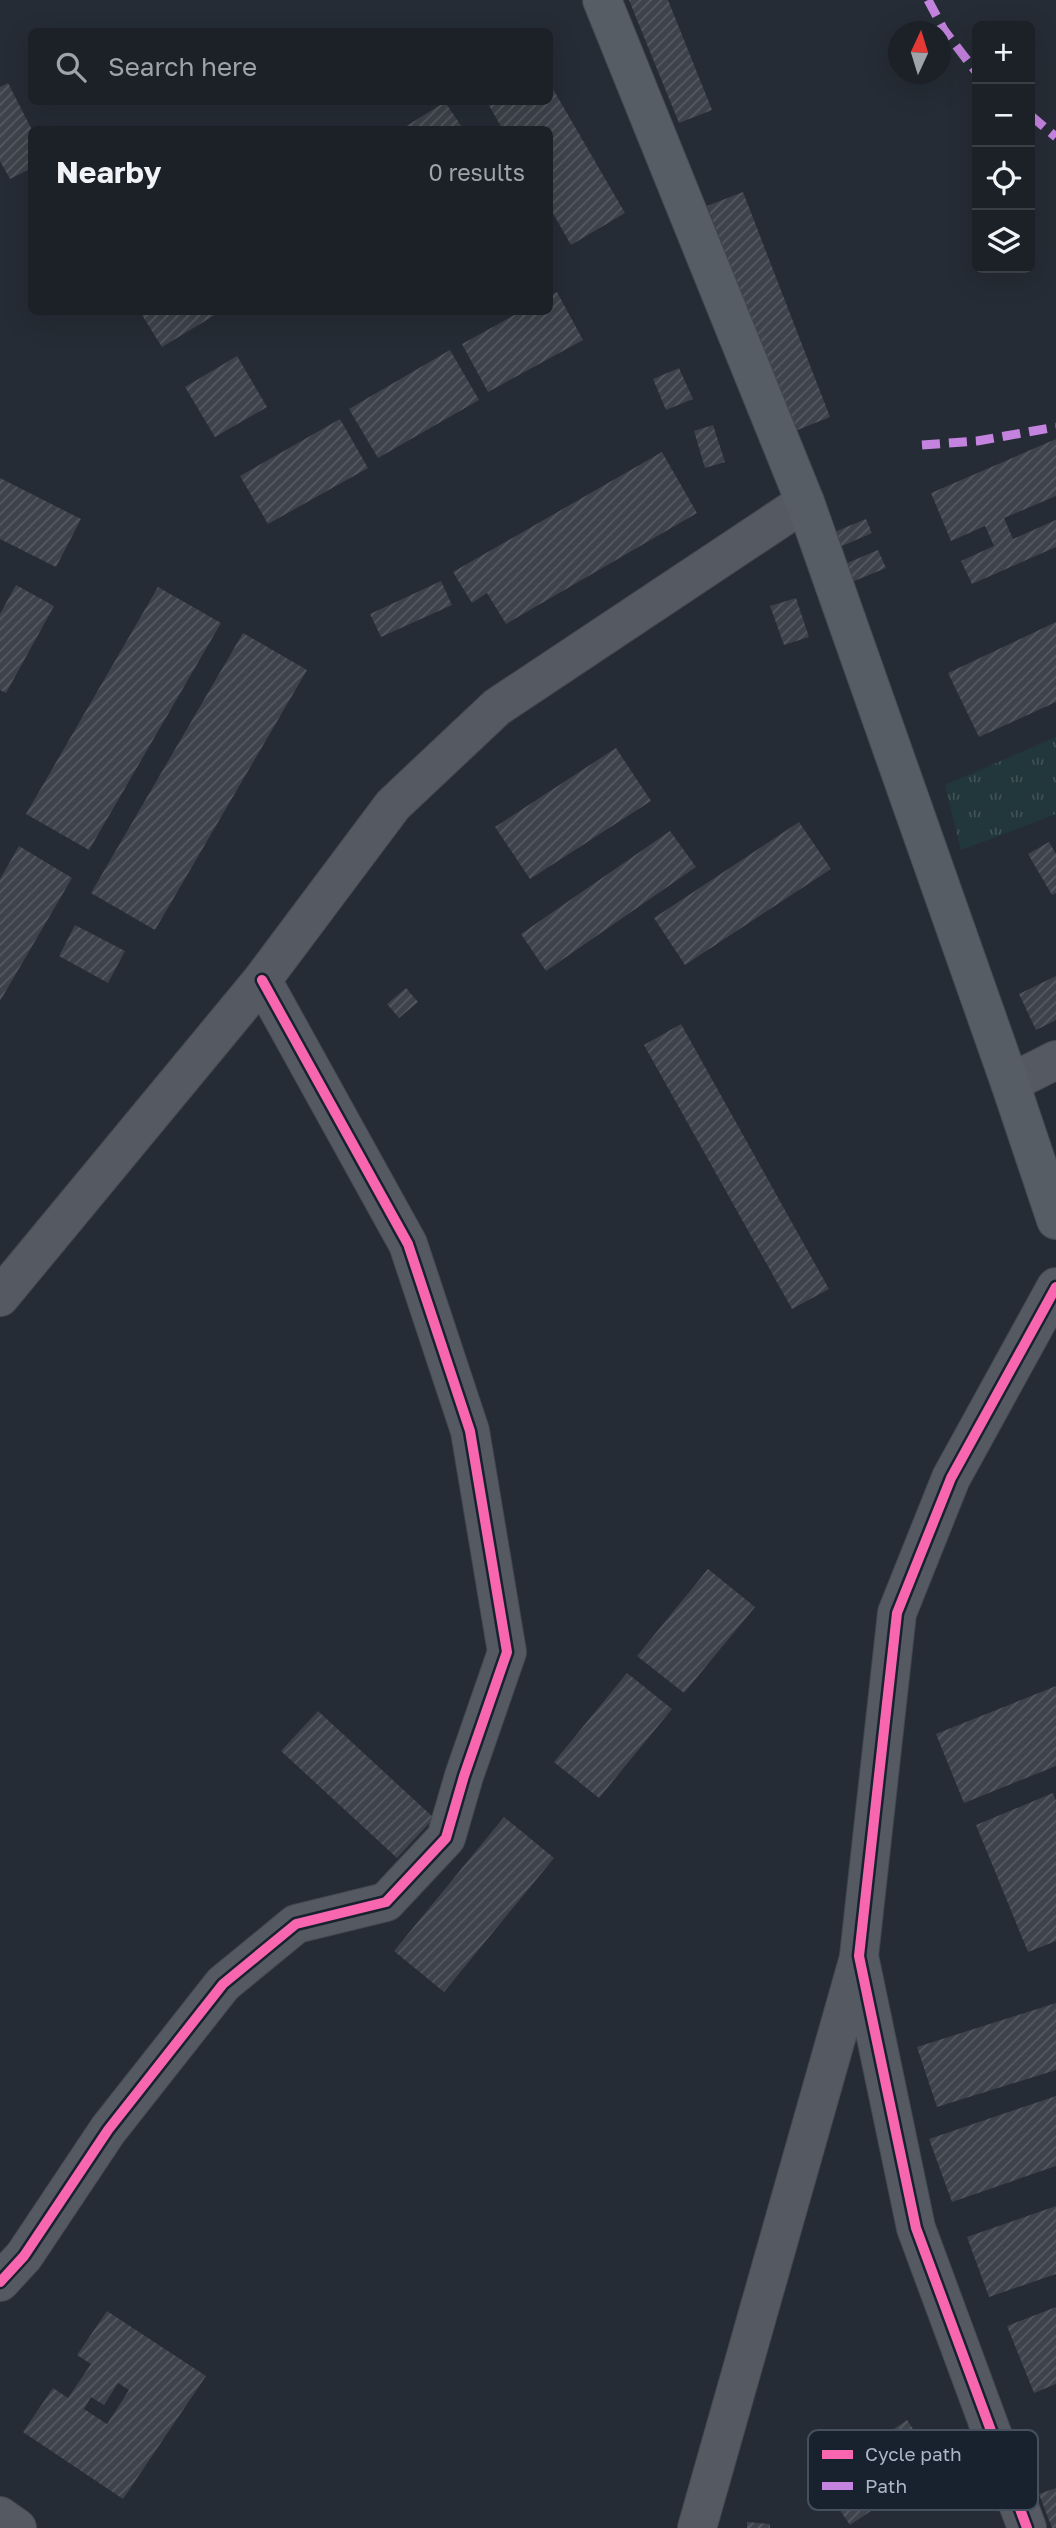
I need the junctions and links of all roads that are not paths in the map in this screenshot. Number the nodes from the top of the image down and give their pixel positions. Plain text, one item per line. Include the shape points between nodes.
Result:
1 (602, 0) edge
2 (805, 502) junction
3 (262, 979) junction
4 (1056, 1060) edge
5 (1010, 1083) junction
6 (1056, 1220) edge
7 (1056, 1287) edge
8 (0, 1297) edge
9 (859, 1956) junction
10 (0, 2281) edge
11 (991, 2430) edge
12 (1020, 2510) edge
13 (0, 2516) edge
14 (17, 2528) edge
15 (697, 2528) edge
16 (1027, 2528) edge

1 - 2 main road
2 - 3 street via 497,707 393,805
2 - 5 main road
3 - 8 street
3 - 10 street via 408,1244 470,1431 507,1652 446,1838 386,1902 296,1924 223,1984 108,2130 24,2256
4 - 5 street
5 - 6 main road
7 - 9 street via 951,1478 897,1613
9 - 11 street via 916,2228
9 - 15 street
12 - 16 street
13 - 14 street

